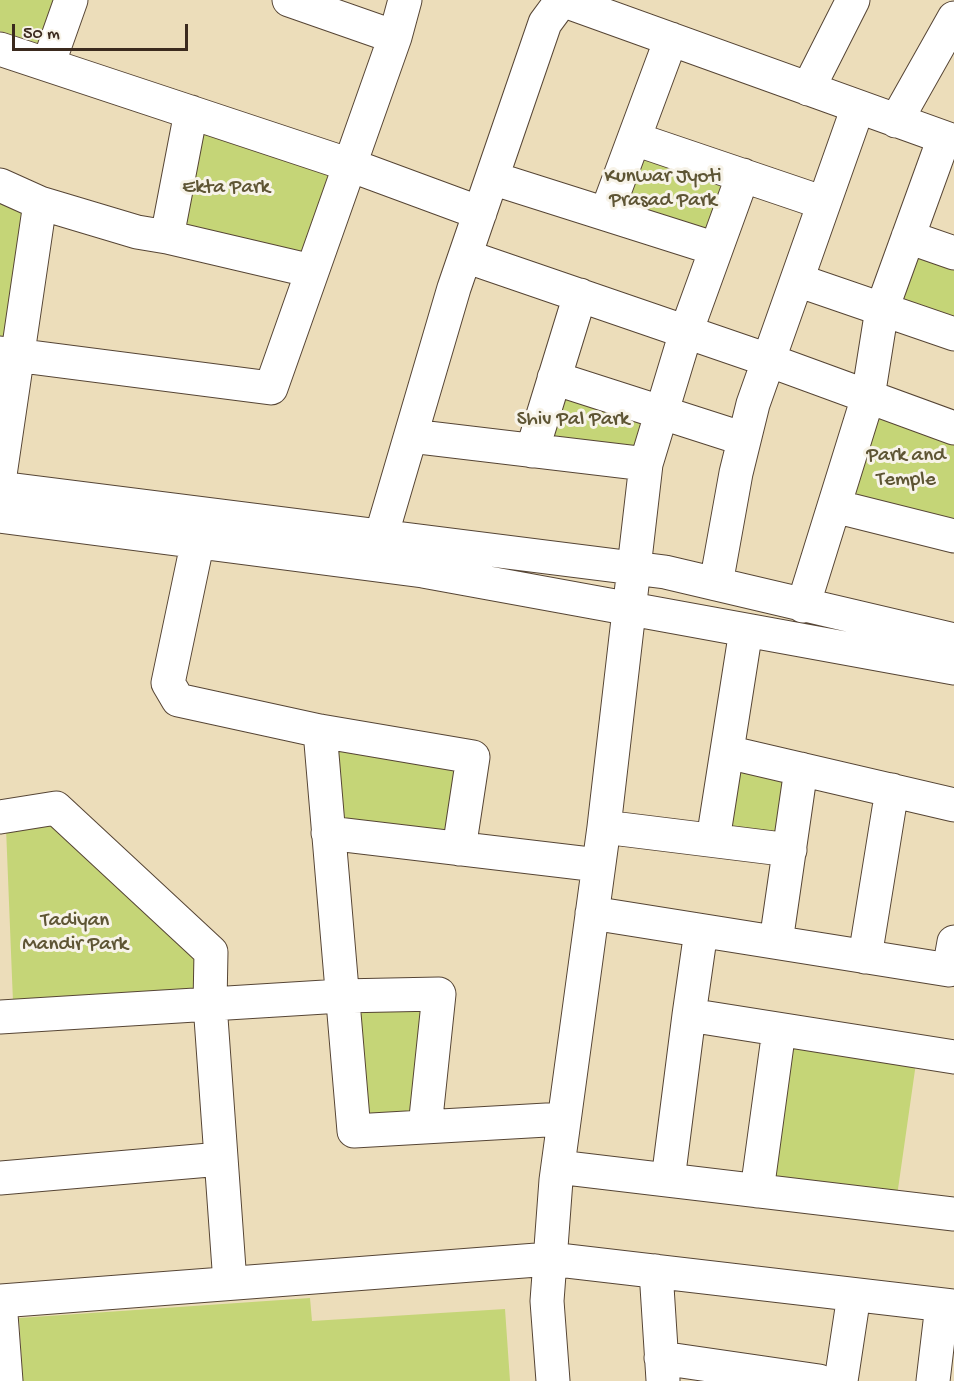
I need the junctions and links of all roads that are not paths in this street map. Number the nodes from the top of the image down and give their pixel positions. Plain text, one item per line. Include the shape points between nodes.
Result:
1 (71, 0) edge
2 (289, 0) edge
3 (405, 0) edge
4 (562, 0) edge
5 (852, 0) edge
6 (953, 22) edge
7 (395, 36) junction
8 (671, 39) junction
9 (0, 49) edge
10 (48, 65) junction
11 (808, 89) junction
12 (858, 107) junction
13 (191, 112) junction
14 (896, 121) junction
15 (635, 139) junction
16 (949, 140) edge
17 (350, 165) junction
18 (742, 175) junction
19 (492, 178) junction
20 (0, 185) edge
21 (40, 203) junction
22 (824, 203) junction
23 (480, 213) junction
24 (606, 214) junction
25 (167, 237) junction
26 (908, 237) junction
27 (716, 249) junction
28 (954, 253) edge
29 (465, 256) junction
30 (312, 271) junction
31 (797, 280) junction
32 (580, 295) junction
33 (882, 309) junction
34 (686, 332) junction
35 (954, 334) edge
36 (9, 355) edge
37 (768, 360) junction
38 (554, 378) junction
39 (868, 397) junction
40 (662, 413) junction
41 (954, 428) edge
42 (411, 436) junction
43 (744, 439) junction
44 (532, 451) junction
45 (646, 464) junction
46 (0, 474) edge
47 (0, 488) edge
48 (834, 506) junction
49 (0, 516) edge
50 (200, 528) junction
51 (954, 536) edge
52 (377, 551) junction
53 (634, 567) junction
54 (716, 584) junction
55 (803, 606) junction
56 (630, 609) junction
57 (746, 630) junction
58 (954, 640) edge
59 (954, 668) edge
60 (320, 731) junction
61 (727, 752) junction
62 (801, 770) junction
63 (891, 790) junction
64 (954, 805) edge
65 (0, 817) edge
66 (604, 827) junction
67 (328, 833) junction
68 (713, 840) junction
69 (459, 849) junction
70 (790, 850) junction
71 (598, 865) junction
72 (592, 913) junction
73 (701, 931) junction
74 (776, 942) junction
75 (954, 942) edge
76 (865, 957) junction
77 (341, 996) junction
78 (210, 1004) junction
79 (688, 1015) junction
80 (0, 1017) edge
81 (779, 1030) junction
82 (954, 1057) edge
83 (564, 1119) junction
84 (425, 1127) junction
85 (221, 1159) junction
86 (558, 1167) junction
87 (0, 1178) edge
88 (668, 1180) junction
89 (758, 1191) junction
90 (954, 1214) edge
91 (550, 1259) junction
92 (656, 1271) junction
93 (230, 1283) junction
94 (854, 1295) junction
95 (0, 1301) edge
96 (948, 1306) edge
97 (662, 1370) edge
98 (6, 1381) edge
99 (553, 1381) edge
100 (819, 1381) edge
101 (841, 1381) edge
102 (933, 1381) edge

1 - 10 street
2 - 7 street
3 - 7 street
4 - 8 street
4 - 19 street via 545,23
5 - 11 street
6 - 14 street
7 - 17 street
8 - 11 street
8 - 15 street
9 - 10 street
10 - 13 street
11 - 12 street
12 - 14 street
12 - 22 street
13 - 17 street
13 - 25 street
14 - 16 street
15 - 18 street
15 - 24 street
16 - 26 street
17 - 23 street
17 - 30 street
18 - 22 street
18 - 27 street
19 - 23 street
19 - 24 street
20 - 21 street
21 - 25 street
21 - 36 street
22 - 31 street
23 - 29 street
24 - 27 street
25 - 30 street
26 - 28 street
26 - 33 street
27 - 34 street
29 - 32 street
29 - 42 street
30 - 36 street via 270,388
31 - 33 street
31 - 37 street
32 - 34 street
32 - 38 street
33 - 35 street
33 - 39 street
34 - 37 street
34 - 40 street
36 - 46 street
37 - 39 street
37 - 43 street
38 - 40 street
38 - 44 street
39 - 41 street
39 - 48 street
40 - 43 street
40 - 45 street
42 - 44 street
42 - 52 street
43 - 54 street
44 - 45 street
45 - 53 street
47 - 50 street
48 - 51 street
48 - 55 street
49 - 50 street
50 - 52 street
50 - 60 street via 168,683 178,700
52 - 53 street
52 - 56 street via 423,571
53 - 54 street
53 - 56 street
54 - 55 street
55 - 58 street
56 - 57 street
56 - 66 street
57 - 59 street
57 - 61 street
60 - 67 street
60 - 69 street via 473,757
61 - 62 street
61 - 68 street
62 - 63 street
62 - 70 street
63 - 64 street
63 - 76 street
65 - 78 street via 56,808 211,952
66 - 68 street
66 - 71 street
67 - 69 street
67 - 77 street
68 - 70 street
69 - 71 street
70 - 74 street
71 - 72 street
72 - 73 street
72 - 83 street
73 - 74 street
73 - 79 street
74 - 76 street
75 - 76 street via 949,970
77 - 78 street
77 - 84 street via 354,1131
77 - 84 street via 439,994
78 - 80 street
78 - 85 street
79 - 81 street
79 - 88 street
81 - 82 street
81 - 89 street
83 - 84 street
83 - 86 street
85 - 87 street
85 - 93 street
86 - 88 street
86 - 91 street
88 - 89 street
89 - 90 street
91 - 92 street
91 - 93 street
91 - 99 street via 547,1301
92 - 94 street
92 - 97 street
93 - 95 street
94 - 96 street
94 - 101 street
95 - 98 street
96 - 102 street
97 - 100 street

